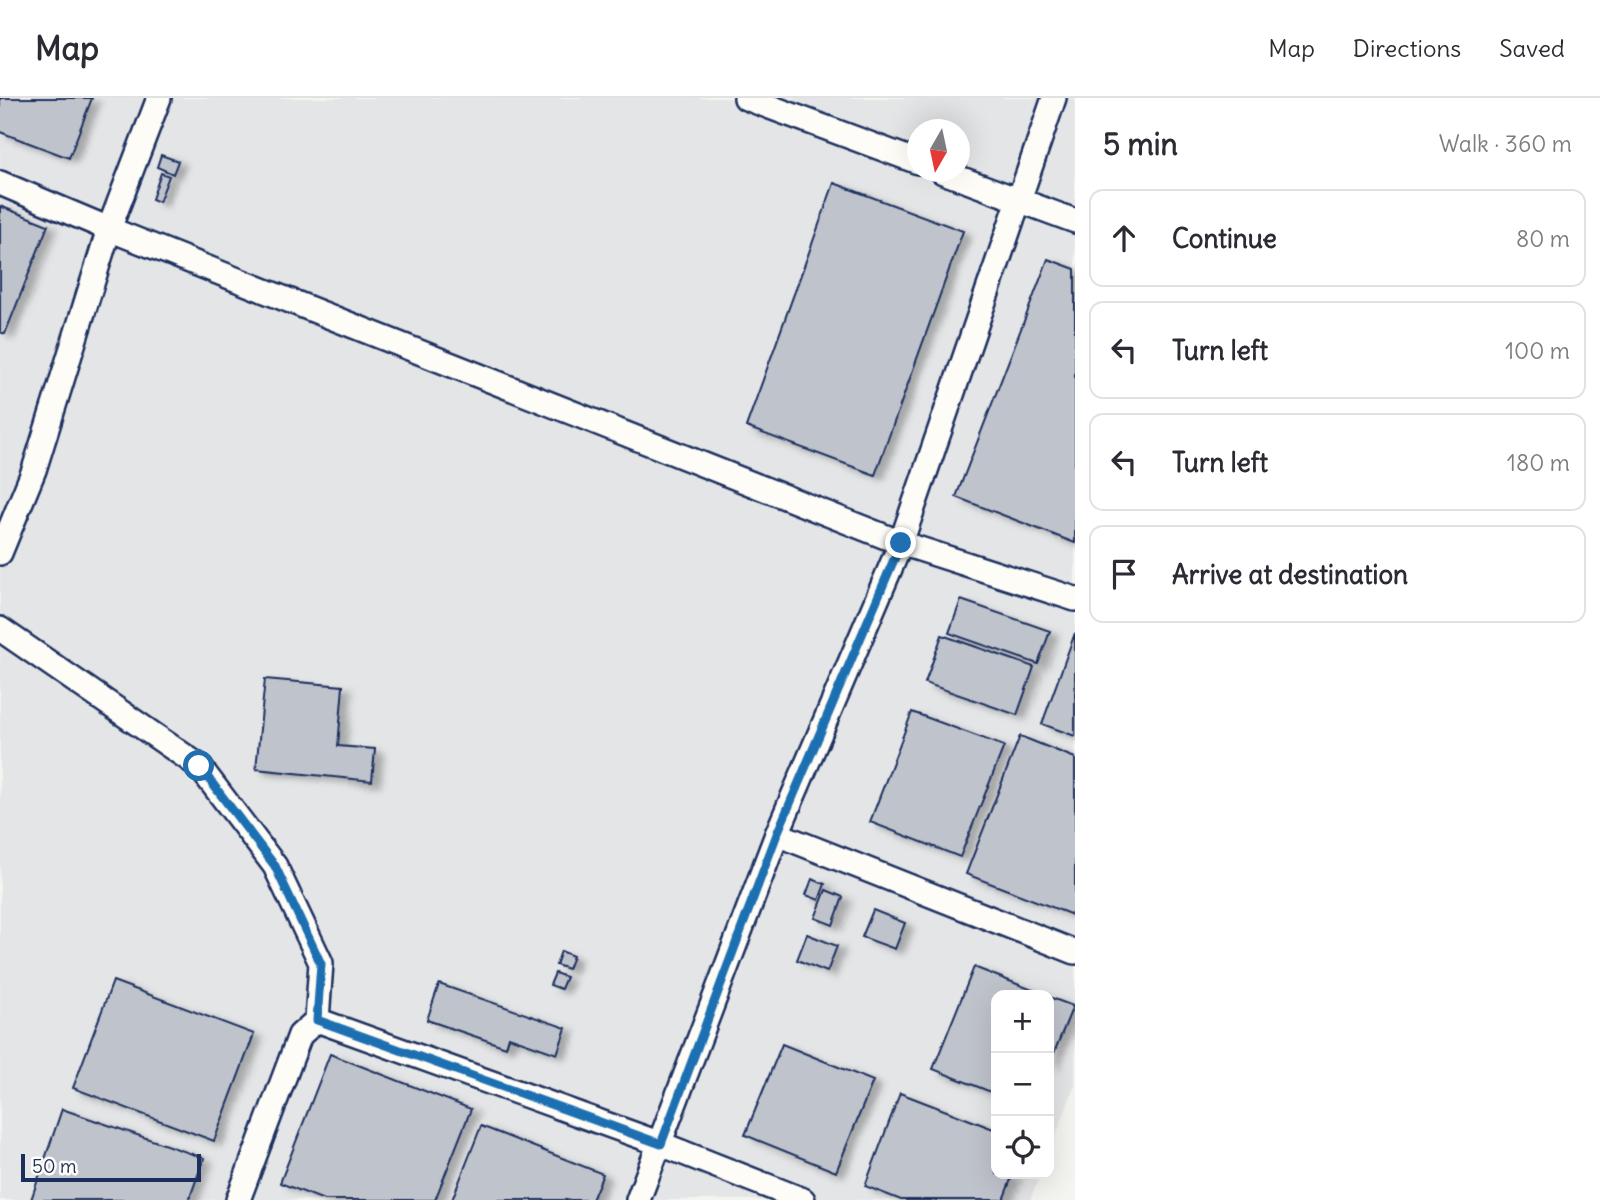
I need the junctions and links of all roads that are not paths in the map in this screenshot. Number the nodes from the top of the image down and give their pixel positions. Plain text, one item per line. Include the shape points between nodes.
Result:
1 (159, 98) edge
2 (746, 98) edge
3 (1054, 98) edge
4 (907, 158) edge
5 (970, 182) edge
6 (0, 183) edge
7 (1018, 199) junction
8 (1075, 221) edge
9 (109, 229) junction
10 (5, 526) edge
11 (901, 543) junction
12 (0, 553) edge
13 (1075, 599) edge
14 (0, 629) edge
15 (777, 834) junction
16 (1075, 952) edge
17 (317, 1020) junction
18 (661, 1144) junction
19 (238, 1200) edge
20 (638, 1200) edge
21 (803, 1200) edge

1 - 9 street
2 - 4 street
3 - 7 street
5 - 7 street
6 - 9 street
7 - 8 street
7 - 11 street
9 - 10 street via 34,470
9 - 11 street
10 - 12 street
11 - 13 street
11 - 15 street
14 - 17 street via 199,766 275,866 304,927 321,964
15 - 16 street
15 - 18 street
17 - 18 street
17 - 19 street via 299,1035
18 - 20 street
18 - 21 street

